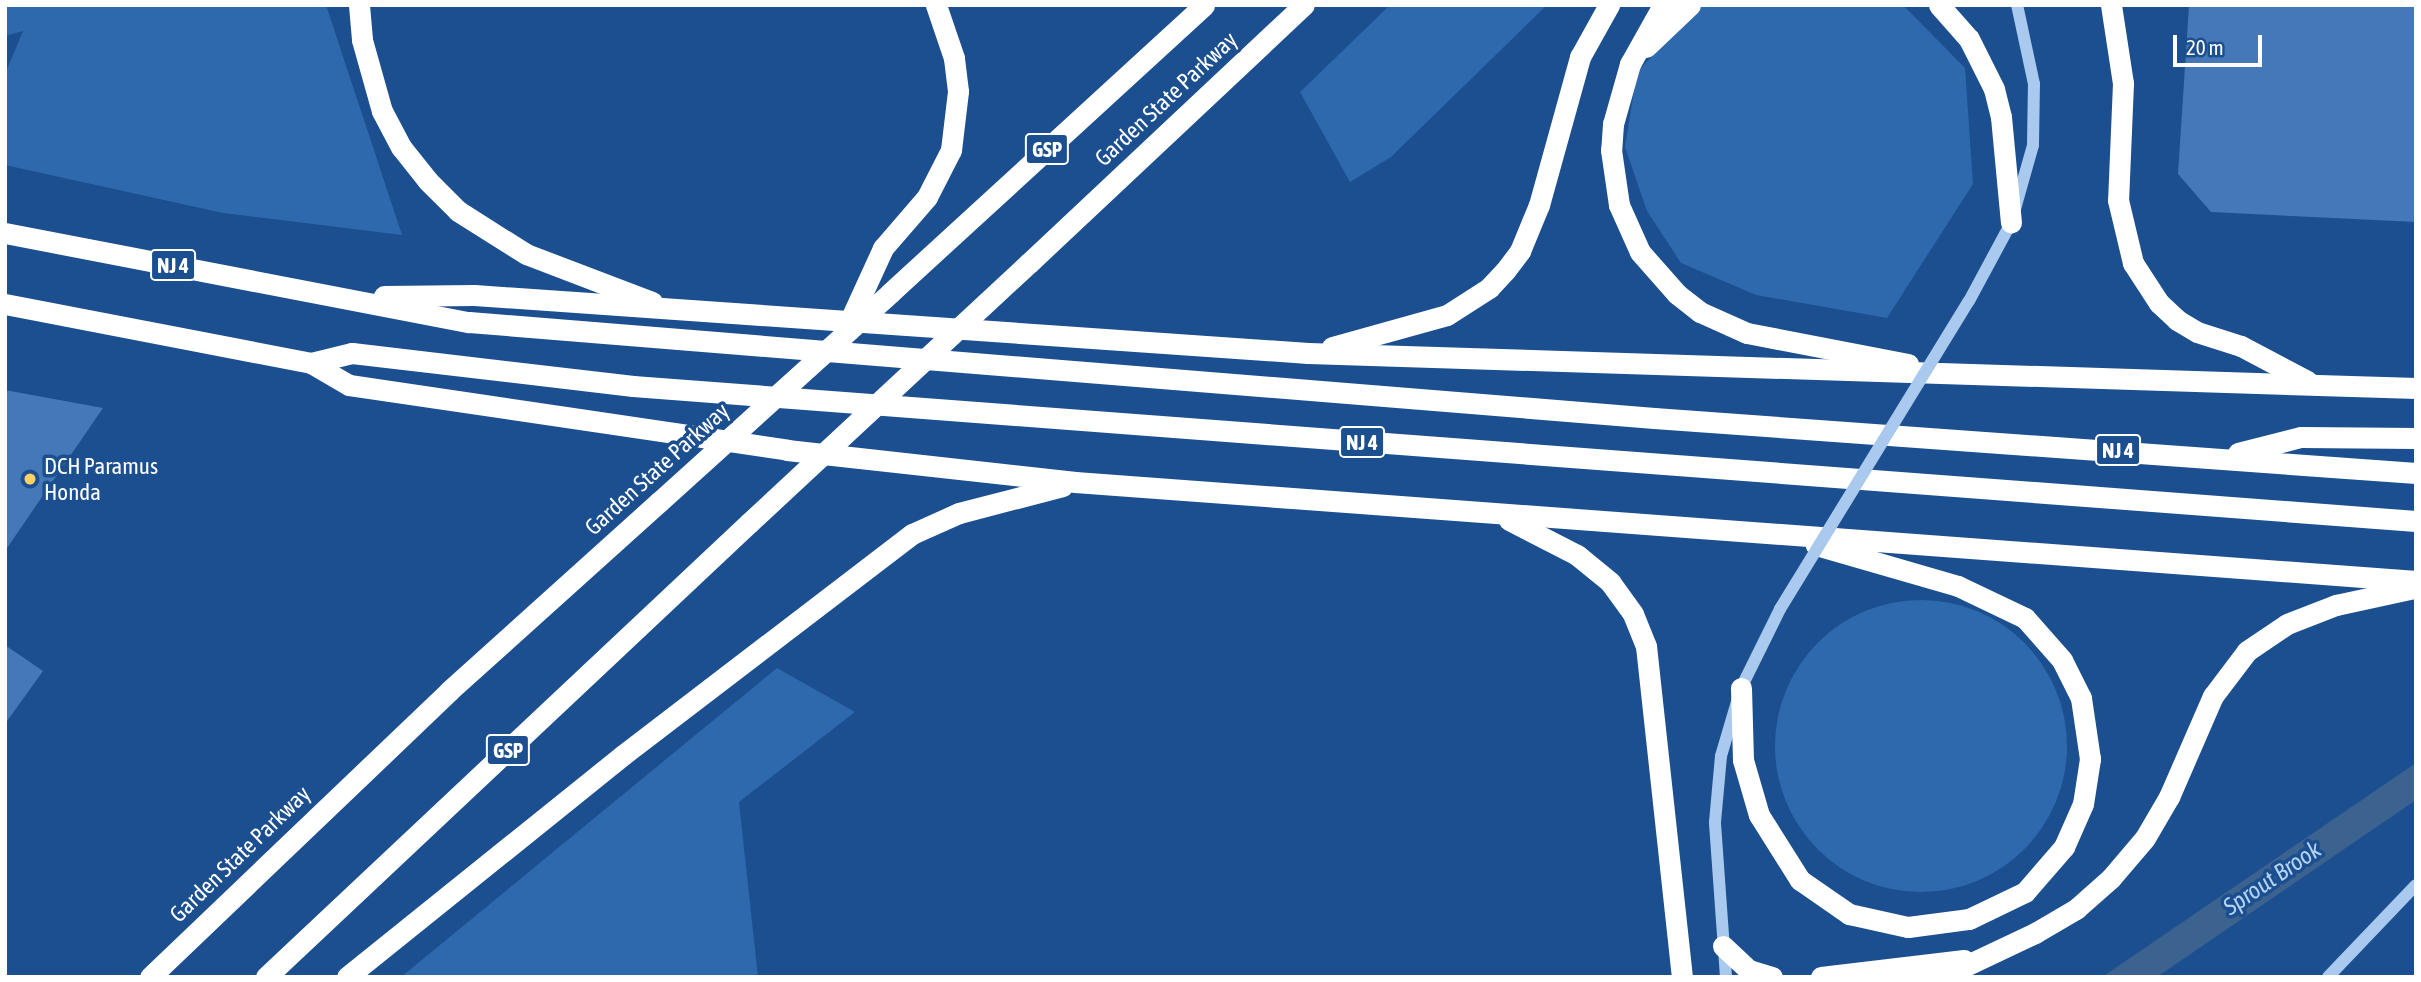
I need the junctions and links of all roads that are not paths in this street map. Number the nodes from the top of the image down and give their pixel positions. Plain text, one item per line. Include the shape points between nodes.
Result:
1 (359, 5) edge
2 (936, 5) edge
3 (1203, 5) edge
4 (1304, 5) edge
5 (1609, 5) edge
6 (1663, 5) edge
7 (1690, 5) edge
8 (1939, 5) edge
9 (2017, 5) edge
10 (2111, 5) edge
11 (1630, 64) junction
12 (2011, 223) junction
13 (5, 233) edge
14 (340, 296) junction
15 (5, 304) edge
16 (674, 310) junction
17 (842, 338) junction
18 (1308, 353) junction
19 (311, 363) junction
20 (1979, 377) junction
21 (2311, 383) junction
22 (2416, 387) edge
23 (2416, 438) edge
24 (2220, 457) junction
25 (2416, 473) edge
26 (1075, 482) junction
27 (1497, 515) junction
28 (2416, 521) edge
29 (1774, 533) junction
30 (2416, 581) edge
31 (2416, 587) edge
32 (1741, 688) junction
33 (2416, 884) edge
34 (1723, 946) junction
35 (1976, 958) junction
36 (150, 977) edge
37 (266, 977) edge
38 (347, 977) edge
39 (1682, 977) edge
40 (1726, 977) edge
41 (1772, 977) edge
42 (1821, 977) edge
43 (1942, 977) edge
44 (2328, 977) edge

1 - 16 highway via 365,51 382,111 401,147 458,211 526,254
2 - 17 highway, bridge via 954,58 958,91 951,150 927,197 883,248
3 - 17 highway, Garden State Parkway / GSP, bridge
4 - 37 highway, Garden State Parkway / GSP, bridge
5 - 18 highway via 1580,57 1539,205 1520,251 1505,271 1489,288 1447,315
6 - 11 highway
7 - 11 highway
8 - 12 highway via 1969,39 1993,89 2001,117
9 - 12 street via 2031,59 2035,110 2026,178
10 - 21 highway via 2123,83 2119,210 2133,263 2159,303 2177,320 2197,332 2241,346
11 - 20 highway via 1613,124 1614,179 1627,227 1640,252 1677,294 1724,323 1772,340
12 - 32 street, bridge via 1969,301 1780,609
13 - 14 highway, NJ 4
14 - 16 highway via 474,295
14 - 24 highway, NJ 4 via 468,322 755,349
15 - 19 highway, NJ 4
16 - 18 highway
17 - 36 highway, Garden State Parkway / GSP, bridge via 449,691
18 - 20 highway
19 - 26 highway via 349,385 437,400 787,450
19 - 28 highway, NJ 4 via 352,353 633,387
20 - 21 highway
21 - 22 highway
23 - 24 highway via 2301,437
24 - 25 highway, NJ 4
26 - 27 highway
26 - 38 highway via 959,513 912,534 645,738
27 - 29 highway
27 - 39 highway via 1577,555 1610,582 1633,614 1646,646
29 - 30 highway
29 - 32 highway via 1958,586 2025,618 2062,660 2081,698 2090,759 2083,804 2064,847 2025,892 1999,907 1941,925 1908,927 1869,921 1824,900 1800,880 1779,852 1748,785
31 - 35 highway via 2287,624 2247,651 2213,696 2146,838 2111,878 2076,909
32 - 34 street via 1721,756 1717,789
33 - 44 street
34 - 40 street
34 - 41 highway via 1749,971
35 - 42 highway
35 - 43 highway

